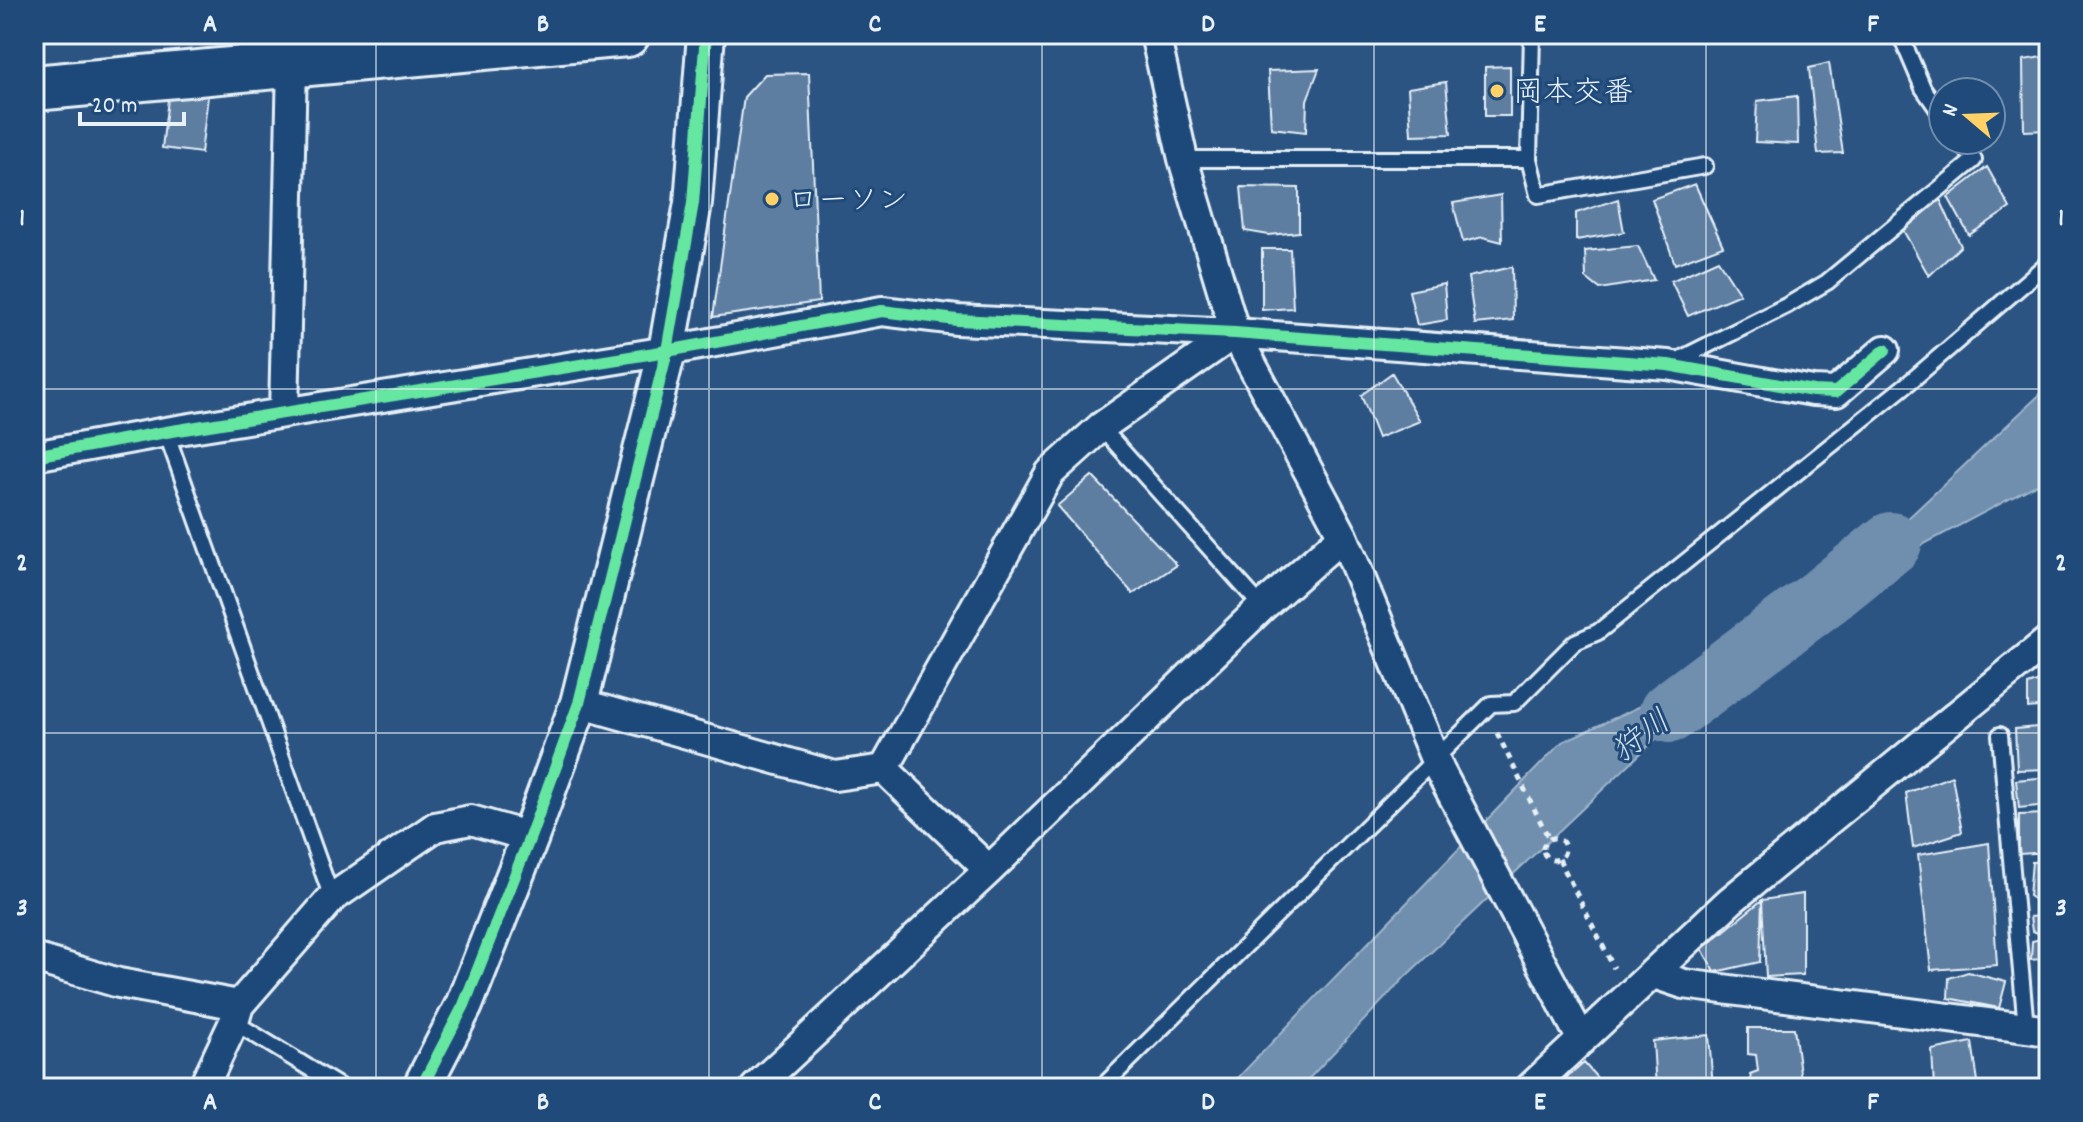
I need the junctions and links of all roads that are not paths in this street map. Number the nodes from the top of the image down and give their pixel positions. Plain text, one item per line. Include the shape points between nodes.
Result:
1 (627, 34) edge
2 (706, 34) edge
3 (1155, 34) edge
4 (1532, 34) edge
5 (1900, 34) edge
6 (292, 64) junction
7 (34, 88) edge
8 (1927, 94) edge
9 (1971, 156) edge
10 (1183, 159) junction
11 (1529, 159) junction
12 (1705, 166) dead end
13 (2049, 262) edge
14 (1235, 333) junction
15 (1885, 350) dead end
16 (667, 351) junction
17 (1668, 365) junction
18 (284, 413) junction
19 (1101, 427) junction
20 (166, 432) junction
21 (34, 456) edge
22 (1343, 536) junction
23 (1262, 607) junction
24 (2049, 640) edge
25 (579, 703) junction
26 (2000, 735) dead end
27 (1438, 765) junction
28 (884, 769) junction
29 (530, 837) junction
30 (989, 870) junction
31 (332, 898) junction
32 (34, 958) edge
33 (1654, 974) junction
34 (237, 1013) junction
35 (1577, 1030) junction
36 (2037, 1030) edge
37 (203, 1088) edge
38 (342, 1088) edge
39 (421, 1088) edge
40 (755, 1088) edge
41 (1101, 1088) edge
42 (1530, 1088) edge

1 - 6 main road
2 - 16 street via 693,203
3 - 10 street
4 - 11 lane
5 - 8 lane
6 - 7 main road
6 - 18 street
9 - 17 lane via 1974,160 1827,282
10 - 11 lane
10 - 14 street
11 - 12 lane via 1538,195
13 - 27 lane via 1911,381 1598,632 1575,642 1514,703 1491,704
14 - 16 street via 957,320 882,311
14 - 17 street
14 - 19 street
14 - 22 street
15 - 17 street via 1836,392
16 - 18 street
16 - 25 street
18 - 20 street
19 - 23 lane
19 - 28 street via 1050,473
20 - 21 street
20 - 31 lane
22 - 23 street
22 - 27 street
23 - 30 street
24 - 33 street via 1730,901
25 - 28 street via 835,776
25 - 29 street
26 - 36 lane
27 - 35 street
27 - 41 lane
28 - 30 street
29 - 31 street via 471,820 435,827
29 - 39 street via 464,1005
30 - 40 street
31 - 34 street
32 - 34 street
33 - 35 street
33 - 36 street via 1684,984
34 - 37 street
34 - 38 lane
35 - 42 street

